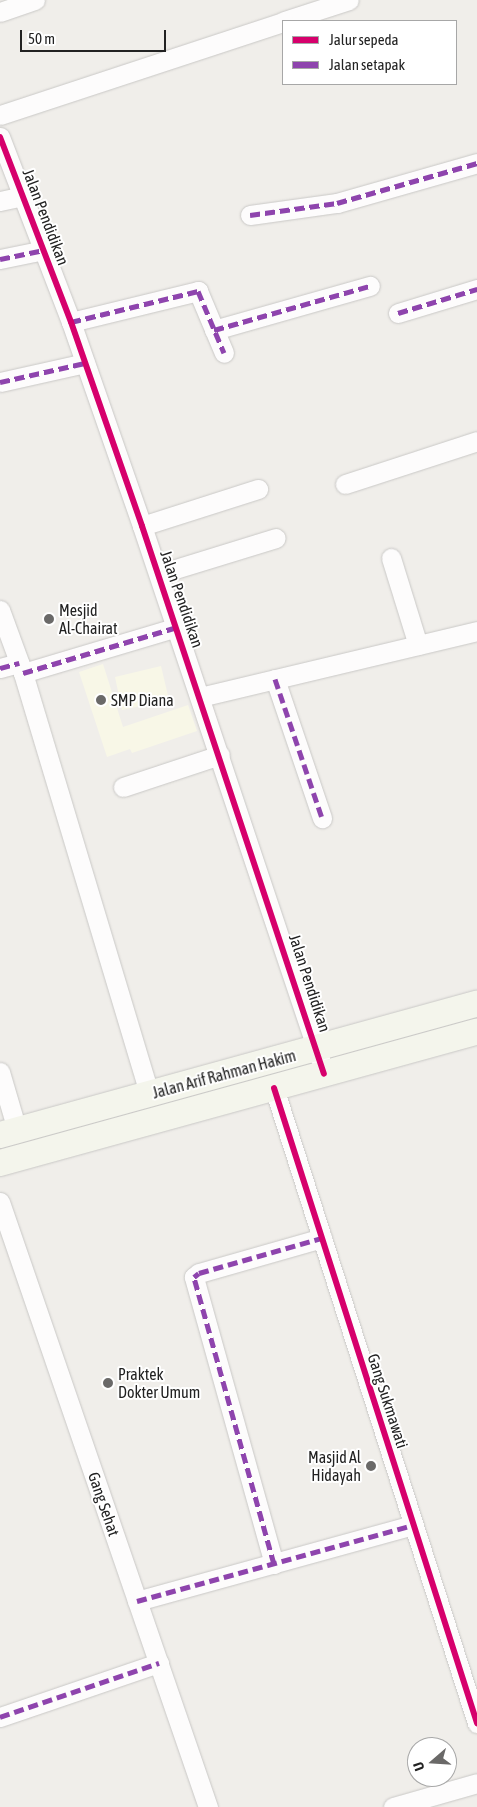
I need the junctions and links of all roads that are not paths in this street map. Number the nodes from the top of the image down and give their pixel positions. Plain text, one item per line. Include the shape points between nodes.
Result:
1 (36, 0) edge
2 (349, 0) edge
3 (0, 12) edge
4 (287, 20) edge
5 (282, 22) edge
6 (0, 115) edge
7 (0, 137) edge
8 (477, 163) edge
9 (24, 196) junction
10 (0, 201) edge
11 (250, 215) dead end
12 (44, 250) junction
13 (0, 259) edge
14 (370, 286) dead end
15 (477, 289) edge
16 (398, 313) dead end
17 (71, 322) junction
18 (214, 330) junction
19 (224, 352) dead end
20 (85, 362) junction
21 (0, 382) edge
22 (477, 441) edge
23 (345, 484) dead end
24 (258, 490) dead end
25 (142, 526) junction
26 (276, 538) dead end
27 (391, 558) dead end
28 (159, 574) junction
29 (0, 610) edge
30 (177, 627) junction
31 (477, 631) edge
32 (418, 645) junction
33 (0, 668) edge
34 (21, 668) junction
35 (275, 679) junction
36 (200, 698) junction
37 (220, 755) junction
38 (123, 787) dead end
39 (322, 818) dead end
40 (477, 1004) edge
41 (477, 1032) edge
42 (317, 1048) junction
43 (0, 1072) edge
44 (324, 1074) junction
45 (274, 1088) junction
46 (149, 1094) junction
47 (9, 1132) edge
48 (0, 1163) edge
49 (0, 1202) edge
50 (322, 1238) junction
51 (414, 1526) junction
52 (274, 1564) junction
53 (137, 1601) junction
54 (159, 1663) junction
55 (472, 1687) edge
56 (0, 1717) edge
57 (477, 1723) edge
58 (477, 1783) edge
59 (208, 1807) edge
60 (393, 1807) edge

1 - 3 street
2 - 4 street
5 - 6 street
7 - 9 street, Jalan Pendidikan
8 - 11 street via 337,203
9 - 10 street
9 - 12 street, Jalan Pendidikan
12 - 13 street
12 - 17 street, Jalan Pendidikan
14 - 18 street
15 - 16 street
17 - 18 street via 198,291
17 - 20 street, Jalan Pendidikan
18 - 19 street
20 - 21 street
20 - 25 street, Jalan Pendidikan
22 - 23 street
24 - 25 street
25 - 28 street, Jalan Pendidikan
26 - 28 street
27 - 32 street
28 - 30 street, Jalan Pendidikan
29 - 34 street
30 - 34 street
30 - 36 street, Jalan Pendidikan
31 - 32 street
32 - 35 street
33 - 34 street
34 - 46 street
35 - 36 street
35 - 39 street
36 - 37 street, Jalan Pendidikan
37 - 38 street
37 - 42 street, Jalan Pendidikan
40 - 42 main road, Jalan Arif Rahman Hakim
41 - 44 main road, Jalan Arif Rahman Hakim
42 - 44 street, Jalan Pendidikan
42 - 46 main road, Jalan Arif Rahman Hakim
43 - 47 street
44 - 45 main road, Jalan Arif Rahman Hakim
45 - 48 main road, Jalan Arif Rahman Hakim
45 - 50 street, Gang Sukmawati
46 - 47 main road, Jalan Arif Rahman Hakim
49 - 53 street, Gang Sehat
50 - 51 street, Gang Sukmawati
50 - 52 street via 194,1277
51 - 52 street
51 - 55 street, Gang Sukmawati
52 - 53 street
53 - 54 street, Gang Sehat
54 - 56 street
54 - 59 street, Gang Sehat
55 - 57 street, Gang Sukmawati
58 - 60 street

